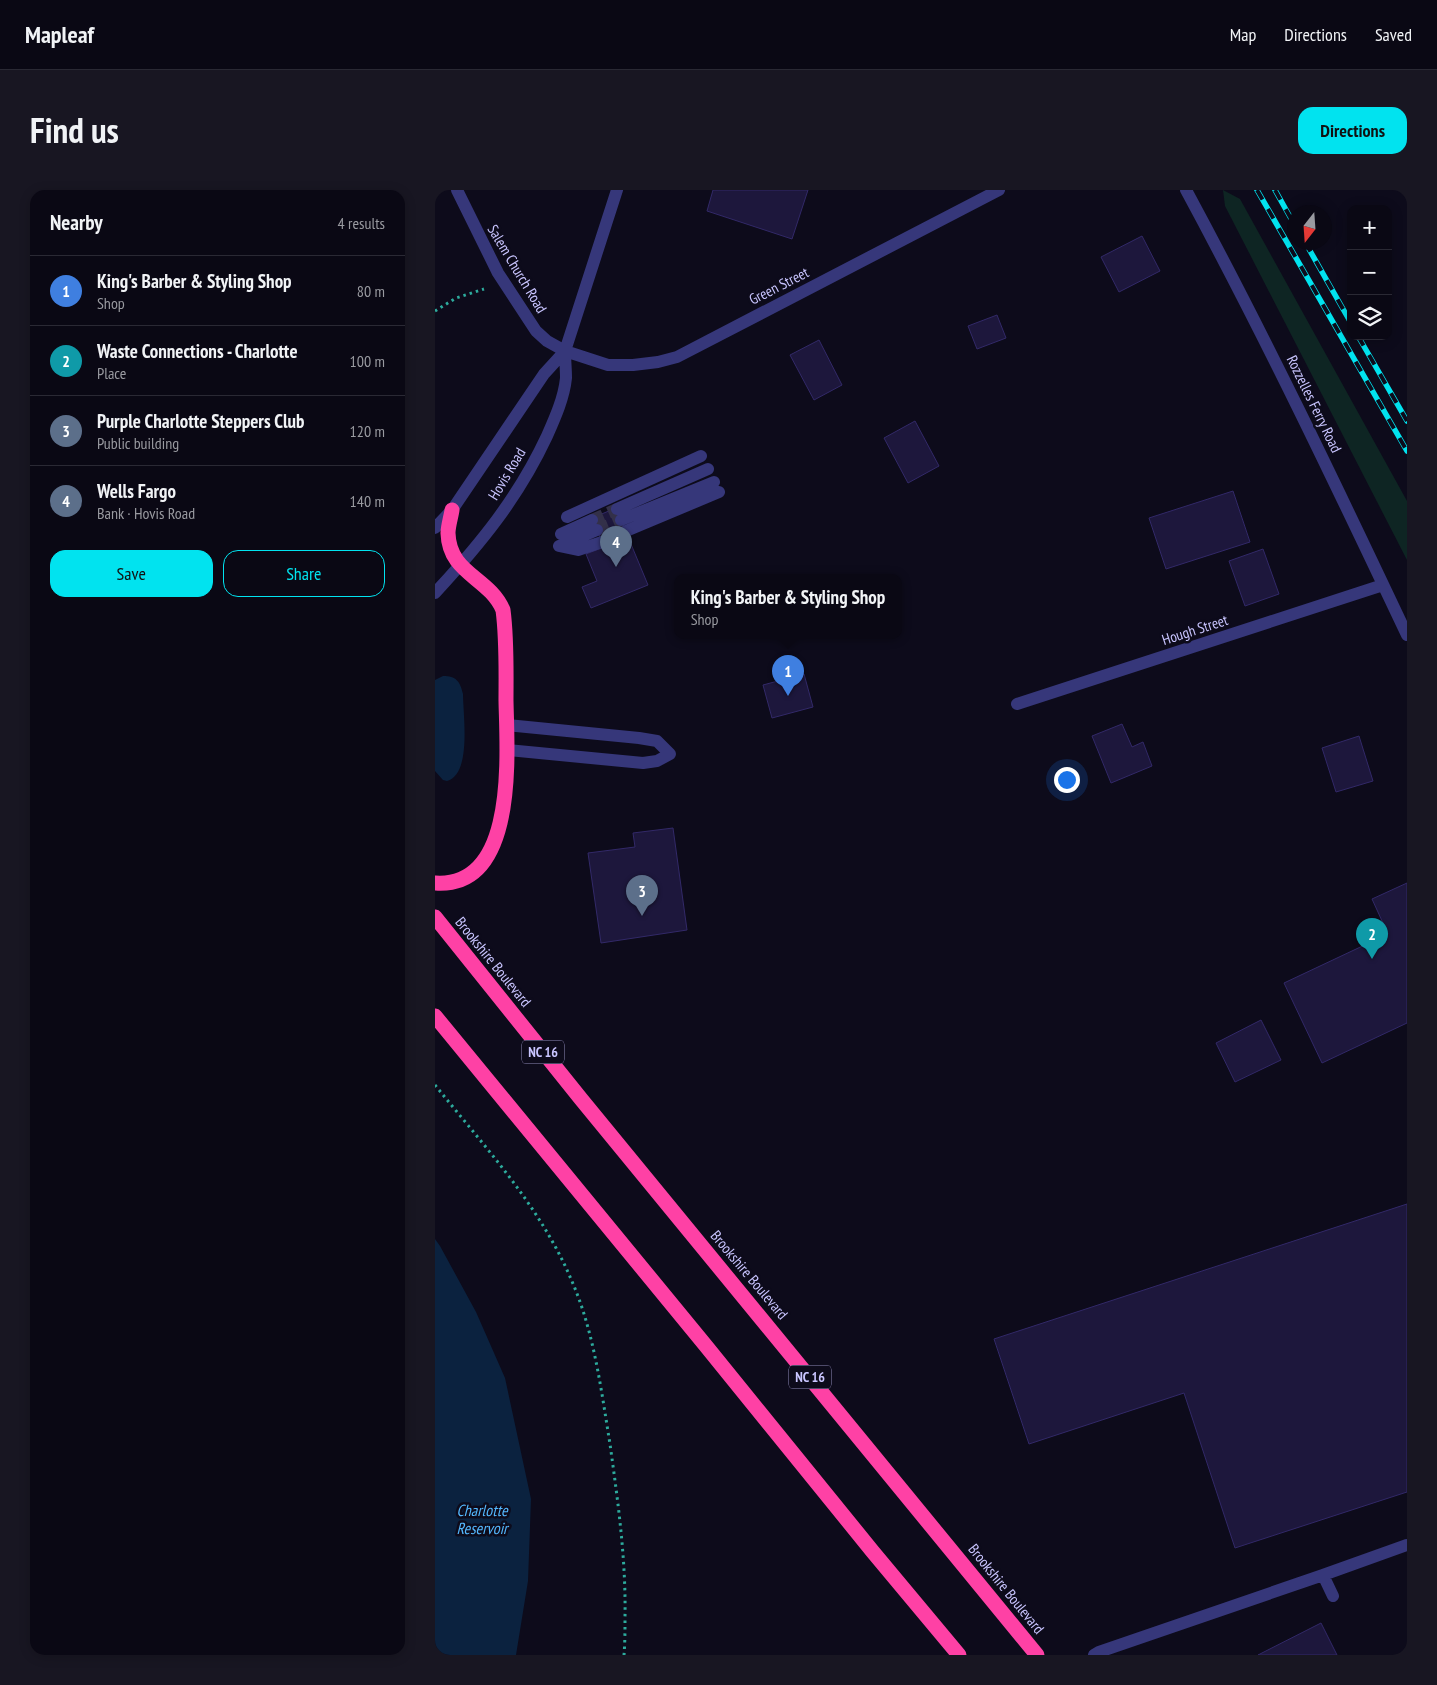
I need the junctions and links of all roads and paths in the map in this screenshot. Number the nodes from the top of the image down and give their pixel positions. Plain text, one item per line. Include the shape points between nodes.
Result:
1 (457, 190) edge
2 (617, 190) edge
3 (999, 190) edge
4 (1186, 190) edge
5 (484, 289) dead end
6 (435, 311) edge
7 (565, 351) junction
8 (701, 456) dead end
9 (707, 469) dead end
10 (717, 487) dead end
11 (452, 510) junction
12 (567, 517) dead end
13 (435, 528) edge
14 (560, 540) joint
15 (460, 566) junction
16 (1383, 585) junction
17 (435, 593) edge
18 (1407, 635) edge
19 (1017, 704) dead end
20 (507, 725) junction
21 (507, 750) junction
22 (435, 884) edge
23 (435, 917) edge
24 (435, 1016) edge
25 (435, 1085) edge
26 (1407, 1545) edge
27 (1323, 1574) junction
28 (1333, 1596) dead end
29 (624, 1655) edge
30 (959, 1655) edge
31 (1037, 1655) edge
32 (1094, 1655) edge

1 - 7 street, Salem Church Road via 489,257 523,312 541,336
2 - 7 street, Hovis Road
3 - 7 street, Green Street via 677,356 649,363 608,365
4 - 16 street, Rozzelles Ferry Road via 1237,284
5 - 6 path via 456,298
7 - 11 street, Hovis Road via 544,374
7 - 15 street, Hovis Road via 566,379 562,397 536,460 502,516
8 - 12 street
9 - 10 street via 621,520
11 - 13 street, Hovis Road
11 - 15 highway via 448,532 450,547
14 - 14 street via 578,550 597,531
15 - 17 street, Hovis Road
15 - 20 highway via 493,592 503,610
16 - 18 street, Rozzelles Ferry Road
16 - 19 street, Hough Street
20 - 21 highway
20 - 21 street via 657,741 670,754 657,761 643,763
21 - 22 highway via 503,813 493,844 483,862 470,874 452,882
23 - 31 highway, Brookshire Boulevard / NC 16
24 - 30 highway
25 - 29 path via 518,1189 549,1236 571,1279 590,1332 620,1512 625,1585
26 - 27 street
27 - 28 street
27 - 32 street

